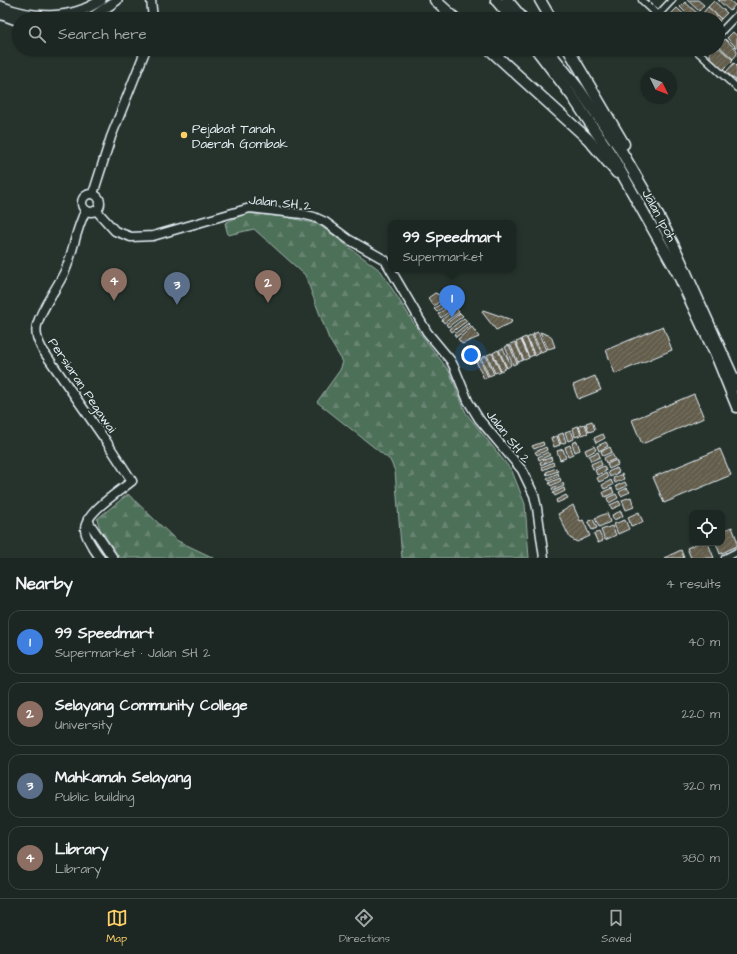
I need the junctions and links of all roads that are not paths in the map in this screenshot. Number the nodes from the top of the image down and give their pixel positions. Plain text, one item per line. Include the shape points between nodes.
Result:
1 (101, 0) edge
2 (117, 0) edge
3 (151, 0) edge
4 (435, 0) edge
5 (496, 0) edge
6 (507, 0) edge
7 (540, 0) edge
8 (642, 0) edge
9 (672, 0) edge
10 (0, 6) edge
11 (14, 12) edge
12 (78, 12) edge
13 (100, 12) edge
14 (152, 12) edge
15 (448, 12) edge
16 (506, 12) edge
17 (517, 12) edge
18 (547, 12) edge
19 (655, 12) edge
20 (664, 12) edge
21 (0, 14) edge
22 (737, 15) edge
23 (12, 18) edge
24 (725, 28) edge
25 (143, 56) edge
26 (497, 56) edge
27 (541, 56) edge
28 (553, 56) edge
29 (572, 56) edge
30 (707, 56) edge
31 (737, 88) edge
32 (629, 187) junction
33 (93, 194) junction
34 (86, 210) junction
35 (96, 210) junction
36 (388, 264) edge
37 (393, 272) edge
38 (703, 310) junction
39 (737, 386) edge
40 (737, 407) edge
41 (88, 520) junction
42 (737, 552) edge
43 (100, 558) edge
44 (113, 558) edge
45 (544, 558) edge
46 (725, 558) edge

1 - 12 main road
2 - 13 main road
3 - 14 street
4 - 15 highway
5 - 16 highway
6 - 17 highway
7 - 18 highway
8 - 19 street
9 - 20 street
10 - 11 main road
21 - 23 main road
22 - 24 street
25 - 33 street via 111,137
26 - 32 highway via 588,140
27 - 32 highway, Jalan Ipoh via 572,96 612,156
28 - 38 highway, Jalan Ipoh via 579,89 651,202
29 - 38 highway via 662,212 676,240
30 - 31 street
32 - 40 highway, Jalan Ipoh via 677,272
33 - 34 street via 83,199 82,205
33 - 35 street via 98,196 100,202
34 - 35 street
34 - 41 street, Persiaran Pegawai via 80,222 68,266 40,317 36,333 42,348 132,481 94,511
35 - 36 street, Jalan SH 2 via 115,231 131,237 153,236 250,208 302,214 325,222
37 - 45 street, Jalan SH 2 via 427,332 453,365 468,401 522,470 534,495
38 - 39 highway, Jalan Ipoh
41 - 43 street via 85,530
41 - 44 street
42 - 46 street

